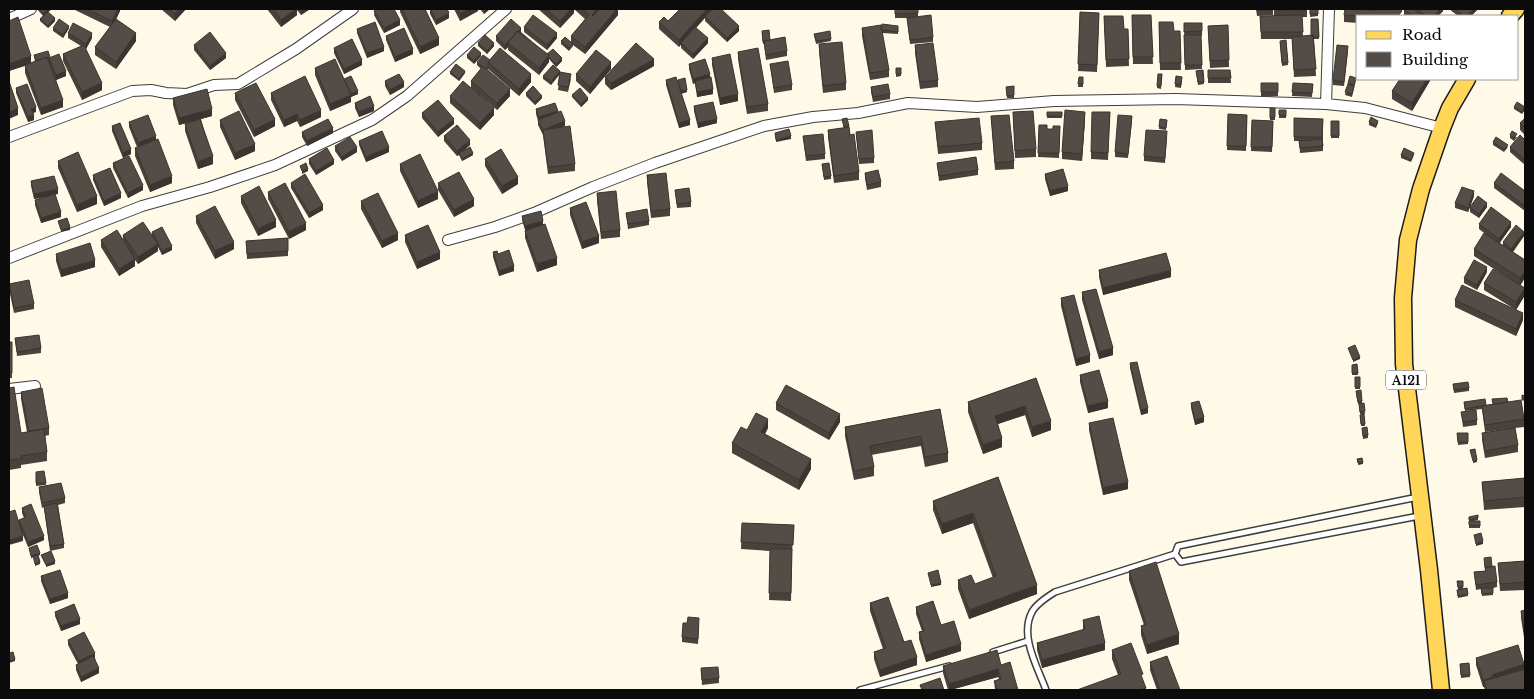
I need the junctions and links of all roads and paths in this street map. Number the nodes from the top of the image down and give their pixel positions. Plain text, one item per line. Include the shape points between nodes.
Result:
1 (31, 9) edge
2 (353, 9) edge
3 (506, 9) edge
4 (1329, 9) edge
5 (9, 19) edge
6 (1466, 80) edge
7 (1326, 104) junction
8 (1442, 128) junction
9 (9, 137) edge
10 (448, 240) dead end
11 (9, 258) edge
12 (35, 386) dead end
13 (9, 389) edge
14 (1420, 496) junction
15 (1422, 515) junction
16 (1175, 554) junction
17 (1028, 641) junction
18 (986, 655) edge
19 (951, 665) edge
20 (860, 690) edge
21 (1046, 690) edge
22 (1441, 690) edge

1 - 5 street
2 - 9 street via 238,84 214,85 187,94 132,91
3 - 11 street via 407,96 372,120 275,165 142,206
4 - 7 street
6 - 8 main road, A121
7 - 8 street via 1364,108
7 - 10 street via 1176,99 1054,101 977,107 908,103 858,113 813,117 764,126 593,187 534,213
8 - 14 main road, A121 via 1420,189 1408,240 1403,298 1404,364
12 - 13 street
14 - 15 main road, A121
14 - 16 lane via 1178,546
15 - 16 lane via 1181,562
15 - 22 main road, A121
16 - 17 lane via 1055,592 1032,612
17 - 18 lane
17 - 21 lane
19 - 20 lane

